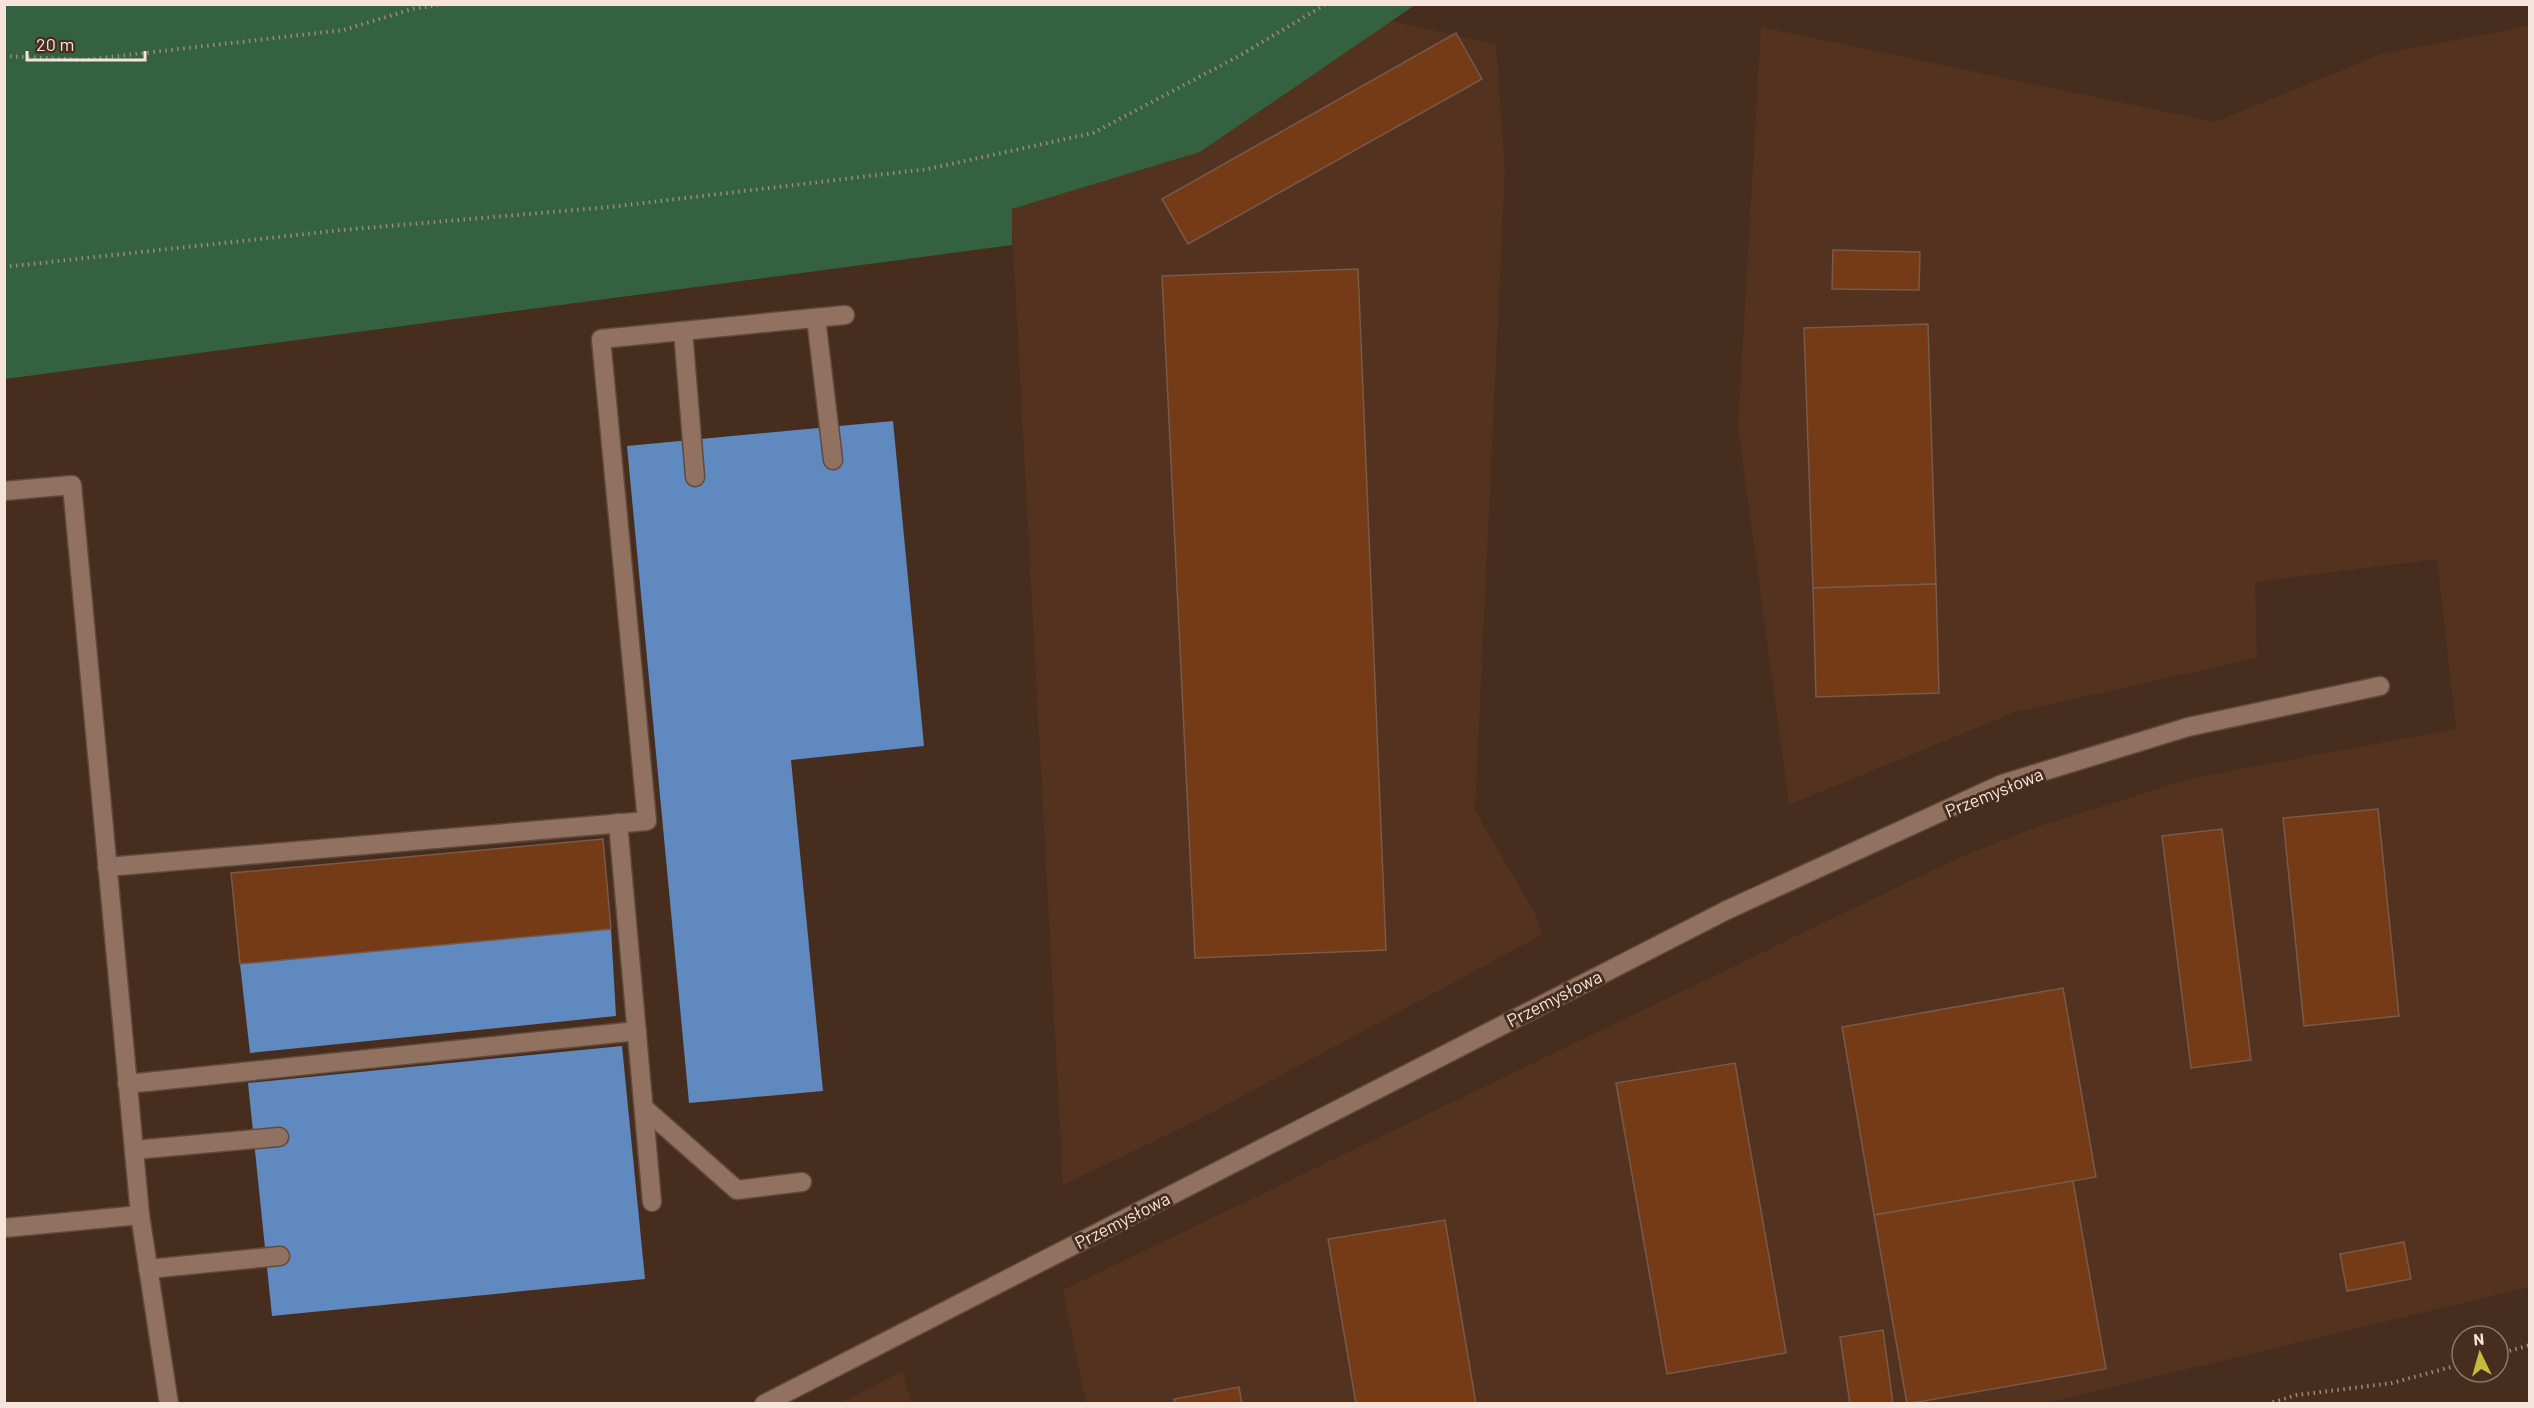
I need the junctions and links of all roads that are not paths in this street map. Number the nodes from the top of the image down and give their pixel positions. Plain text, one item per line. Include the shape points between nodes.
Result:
1 (845, 315) dead end
2 (816, 318) junction
3 (682, 331) junction
4 (833, 460) dead end
5 (695, 477) dead end
6 (4, 491) edge
7 (2380, 686) dead end
8 (618, 823) junction
9 (107, 867) junction
10 (637, 1031) junction
11 (128, 1084) junction
12 (644, 1108) junction
13 (279, 1137) dead end
14 (134, 1150) junction
15 (802, 1182) dead end
16 (652, 1202) dead end
17 (140, 1215) junction
18 (4, 1228) edge
19 (280, 1256) dead end
20 (148, 1269) junction
21 (169, 1404) edge
22 (764, 1404) edge

1 - 2 street
2 - 3 street
2 - 4 street
3 - 5 street
3 - 8 street via 602,339 647,821
6 - 9 street via 72,485
7 - 22 street, Przemysłowa via 2188,727 2002,784 1727,910
8 - 9 street
8 - 10 street
9 - 11 street
10 - 11 street
10 - 12 street
11 - 14 street
12 - 15 street via 737,1190
12 - 16 street
13 - 14 street
14 - 17 street
17 - 18 street
17 - 20 street
19 - 20 street
20 - 21 street

